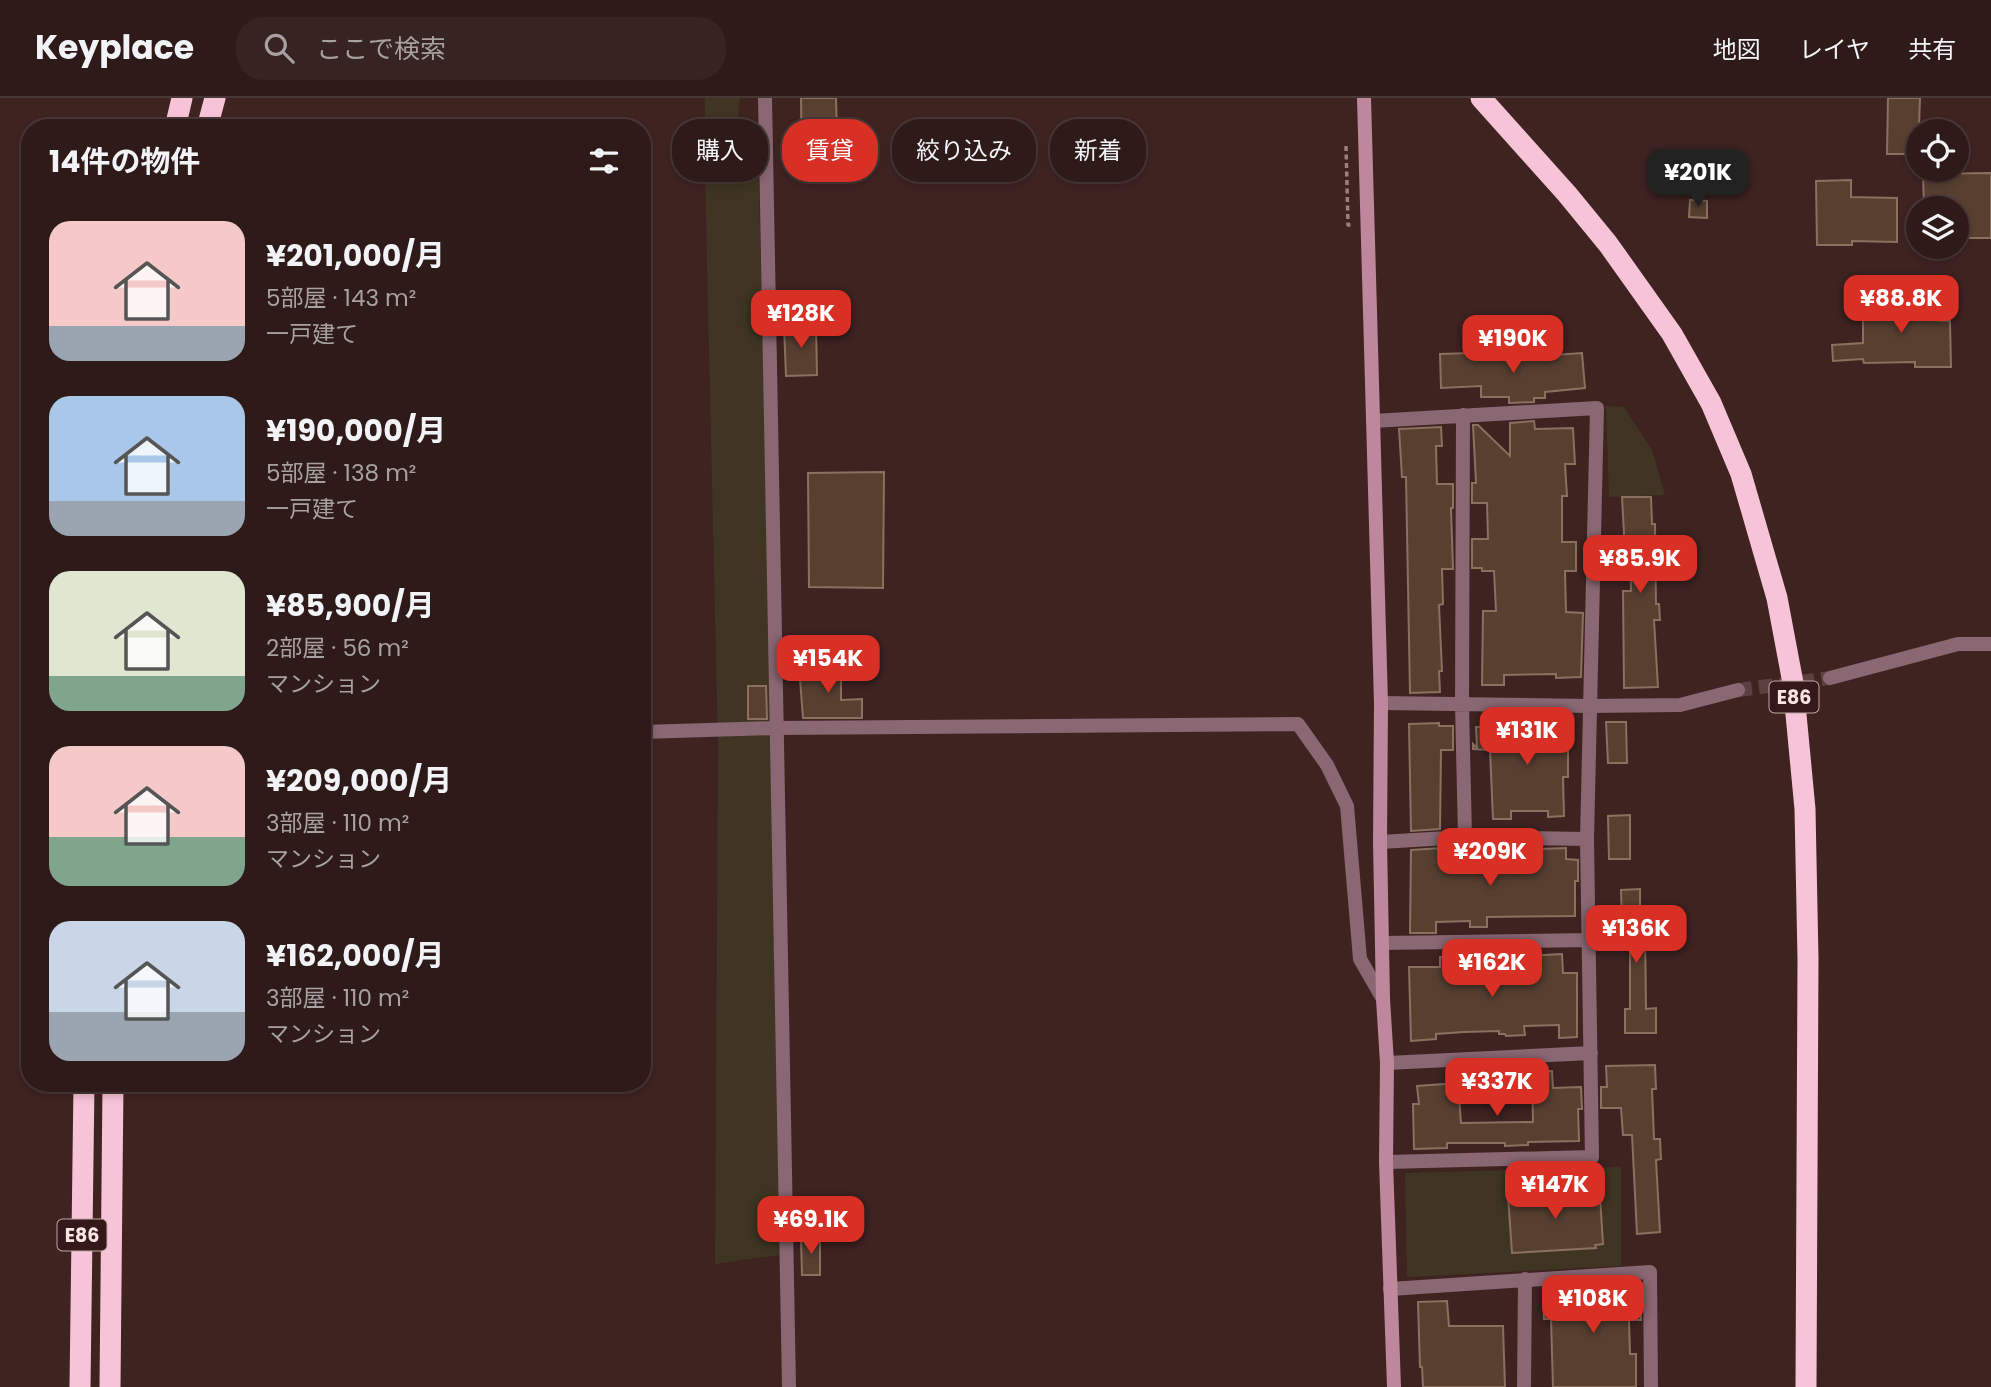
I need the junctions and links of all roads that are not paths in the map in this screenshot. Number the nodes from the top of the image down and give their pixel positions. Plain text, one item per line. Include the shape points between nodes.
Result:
1 (183, 98) edge
2 (215, 98) edge
3 (765, 98) edge
4 (1364, 98) edge
5 (1481, 98) edge
6 (177, 119) edge
7 (209, 119) edge
8 (1463, 415) junction
9 (1373, 421) junction
10 (1991, 644) edge
11 (1830, 678) tunnel mouth
12 (1738, 690) tunnel mouth
13 (1381, 703) junction
14 (1462, 705) junction
15 (1591, 706) junction
16 (776, 728) junction
17 (651, 732) edge
18 (1465, 837) junction
19 (1587, 839) junction
20 (1380, 842) junction
21 (1589, 940) junction
22 (1382, 943) junction
23 (1383, 999) junction
24 (1591, 1052) junction
25 (1387, 1063) junction
26 (84, 1092) edge
27 (113, 1092) edge
28 (1386, 1162) junction
29 (1525, 1279) junction
30 (1390, 1289) junction
31 (80, 1387) edge
32 (110, 1387) edge
33 (789, 1387) edge
34 (1394, 1387) edge
35 (1524, 1387) edge
36 (1651, 1387) edge
37 (1806, 1387) edge

1 - 6 highway
2 - 7 highway
3 - 16 street
4 - 9 street
5 - 37 highway, E86 via 1608,244 1672,334 1711,403 1741,474 1777,597 1793,683 1805,809
8 - 9 street
8 - 14 street
8 - 15 street via 1597,408
9 - 13 street
10 - 11 street via 1958,645
12 - 15 street via 1680,705
13 - 14 street
13 - 20 street
14 - 15 street
14 - 18 street
15 - 19 street
16 - 17 street
16 - 23 street via 1298,724 1348,806 1360,959
16 - 33 street
18 - 19 street
18 - 20 street
19 - 21 street
20 - 22 street
21 - 22 street
21 - 24 street
22 - 23 street
23 - 25 street
24 - 25 street
24 - 28 street via 1592,1157
25 - 28 street
26 - 31 highway, E86
27 - 32 highway, E86
28 - 30 street
29 - 30 street
29 - 35 street
29 - 36 street via 1650,1272
30 - 34 street

